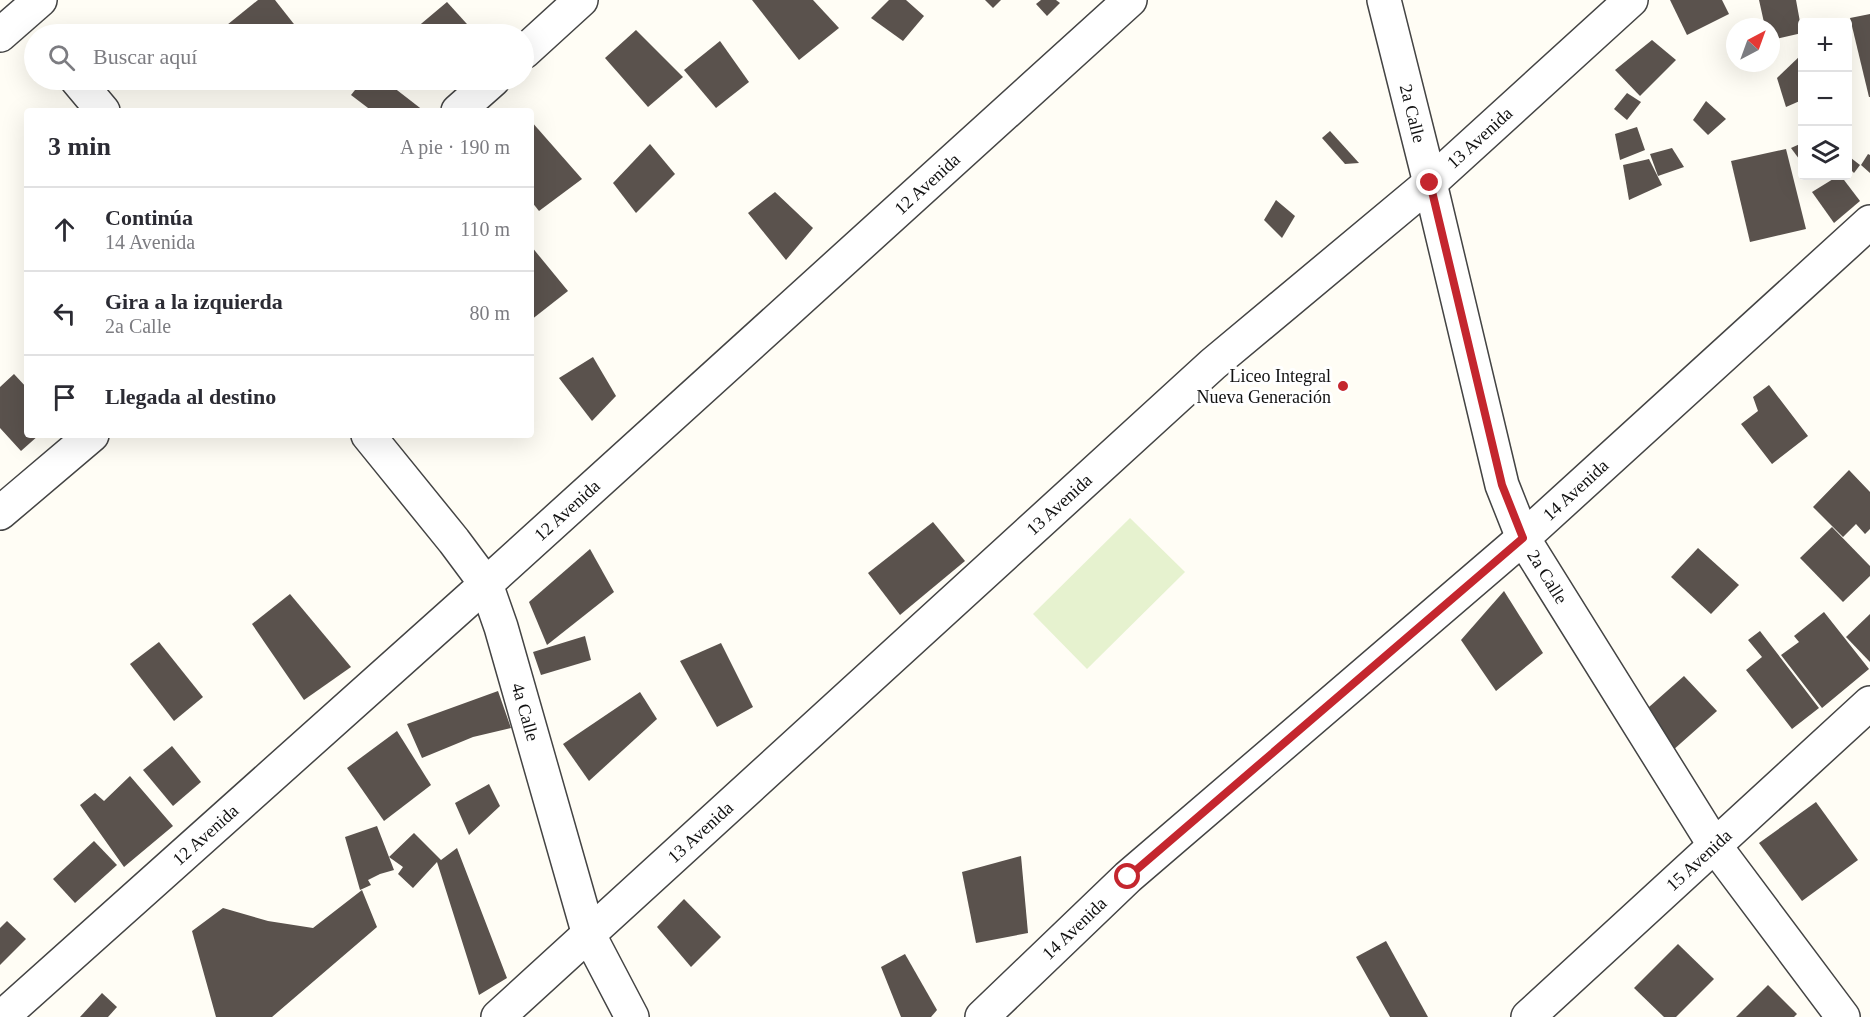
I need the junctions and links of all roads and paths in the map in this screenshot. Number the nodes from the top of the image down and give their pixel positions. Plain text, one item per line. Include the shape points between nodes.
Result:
1 (581, 0) edge
2 (1130, 0) edge
3 (1384, 0) edge
4 (1631, 0) edge
5 (534, 43) edge
6 (85, 90) edge
7 (482, 90) edge
8 (100, 108) edge
9 (461, 108) edge
10 (1430, 183) junction
11 (1870, 222) edge
12 (88, 438) edge
13 (370, 438) edge
14 (0, 513) edge
15 (1523, 538) junction
16 (486, 584) junction
17 (1870, 704) edge
18 (1715, 846) junction
19 (589, 935) junction
20 (3, 1017) edge
21 (498, 1017) edge
22 (632, 1017) edge
23 (982, 1017) edge
24 (1528, 1017) edge
25 (1843, 1017) edge

1 - 5 street
2 - 16 street, 12 Avenida
3 - 10 street, 2a Calle
4 - 10 street, 13 Avenida
6 - 8 street
7 - 9 street
10 - 15 street, 2a Calle via 1502,485
10 - 19 street, 13 Avenida via 1213,364
11 - 15 street, 14 Avenida
12 - 14 street
13 - 16 street, 4a Calle
15 - 18 street, 2a Calle
15 - 23 street, 14 Avenida via 1128,877
16 - 19 street, 4a Calle
16 - 20 street, 12 Avenida
17 - 18 street, 15 Avenida
18 - 24 street, 15 Avenida
18 - 25 street, 2a Calle
19 - 21 street, 13 Avenida
19 - 22 street, 4a Calle

